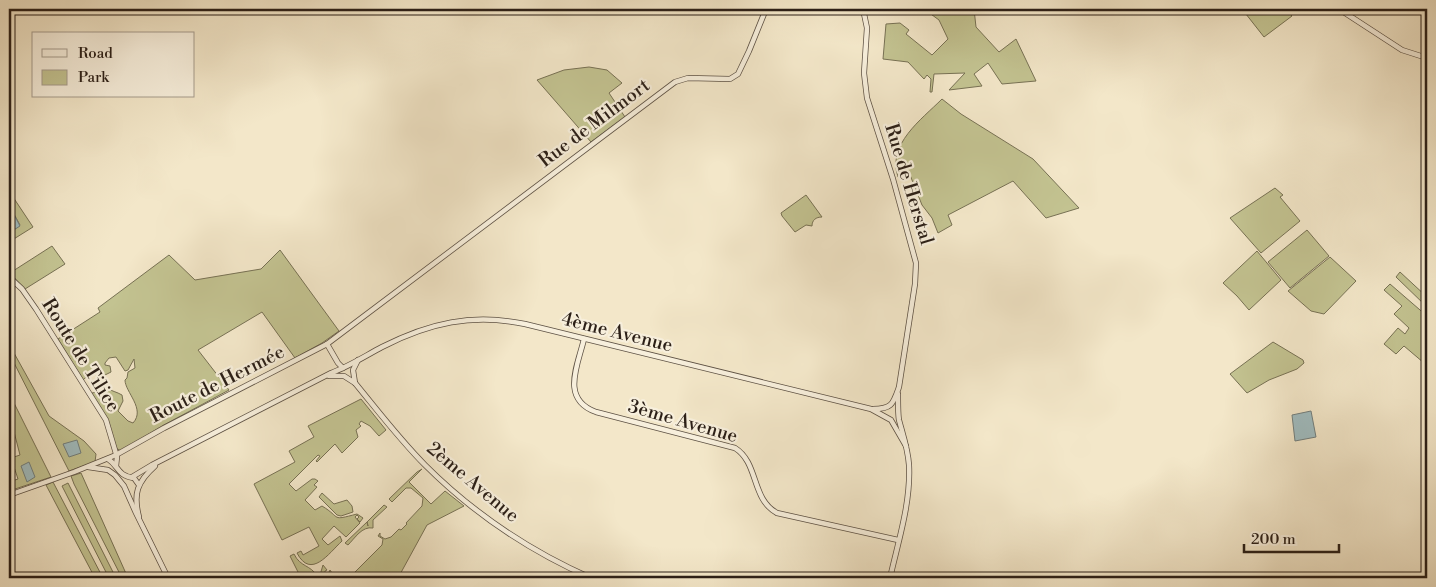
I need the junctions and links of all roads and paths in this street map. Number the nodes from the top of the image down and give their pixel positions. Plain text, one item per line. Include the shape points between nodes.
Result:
1 (766, 9) edge
2 (863, 9) edge
3 (1339, 9) edge
4 (1427, 58) edge
5 (423, 271) joint
6 (9, 277) edge
7 (584, 339) junction
8 (327, 344) junction
9 (359, 359) junction
10 (338, 363) junction
11 (344, 368) junction
12 (335, 372) junction
13 (353, 372) junction
14 (327, 376) junction
15 (345, 377) junction
16 (356, 384) junction
17 (898, 388) junction
18 (888, 407) junction
19 (871, 409) junction
20 (899, 410) junction
21 (898, 417) junction
22 (889, 419) junction
23 (906, 446) junction
24 (116, 454) junction
25 (108, 459) junction
26 (102, 461) junction
27 (162, 461) junction
28 (116, 466) junction
29 (87, 467) junction
30 (103, 468) junction
31 (131, 478) junction
32 (138, 487) junction
33 (125, 488) junction
34 (9, 495) edge
35 (141, 524) junction
36 (898, 540) junction
37 (168, 578) edge
38 (591, 578) edge
39 (890, 578) edge

1 - 5 street, Rue de Milmort via 738,74 730,79 688,78 675,82
2 - 17 street, Rue de Herstal via 867,28 864,74 867,98 916,263
3 - 4 street via 1402,50
5 - 8 street, Route de Hermée
6 - 24 street, Route de Tilice via 36,309 106,420
7 - 9 street, 4ème Avenue via 512,322 463,320 413,332
7 - 19 street, 4ème Avenue
7 - 36 street, 3ème Avenue via 574,382 577,397 586,407 735,448 746,457 764,502 777,513
8 - 10 street
8 - 24 street, Route de Hermée
9 - 11 street, 4ème Avenue
9 - 13 street
10 - 11 street
10 - 12 street
11 - 12 street, 4ème Avenue
11 - 13 street
11 - 15 street
12 - 14 street, 4ème Avenue
13 - 15 street
13 - 16 street, 2ème Avenue
14 - 15 street, 4ème Avenue
14 - 27 street, 4ème Avenue
15 - 16 street, 2ème Avenue
16 - 38 street, 2ème Avenue via 427,467 461,497 519,539
17 - 18 street
17 - 20 street
18 - 19 street, 4ème Avenue
18 - 20 street via 896,406
18 - 22 street via 884,413
19 - 22 street, 4ème Avenue
20 - 21 street
21 - 22 street
21 - 23 street
22 - 23 street
23 - 36 street via 908,491
24 - 25 street, Route de Hermée
24 - 28 street, Route de Tilice
25 - 26 street, Route de Hermée
25 - 28 street
26 - 29 street, Route de Hermée
26 - 30 street
27 - 31 street, 4ème Avenue
27 - 32 street, 4ème Avenue via 153,467
28 - 31 street
29 - 30 street
29 - 34 street, Route de Hermée
30 - 33 street
31 - 32 street via 136,479
31 - 33 street via 124,482
32 - 33 street via 132,492
32 - 35 street via 137,506
33 - 35 street
35 - 37 street
36 - 39 street

